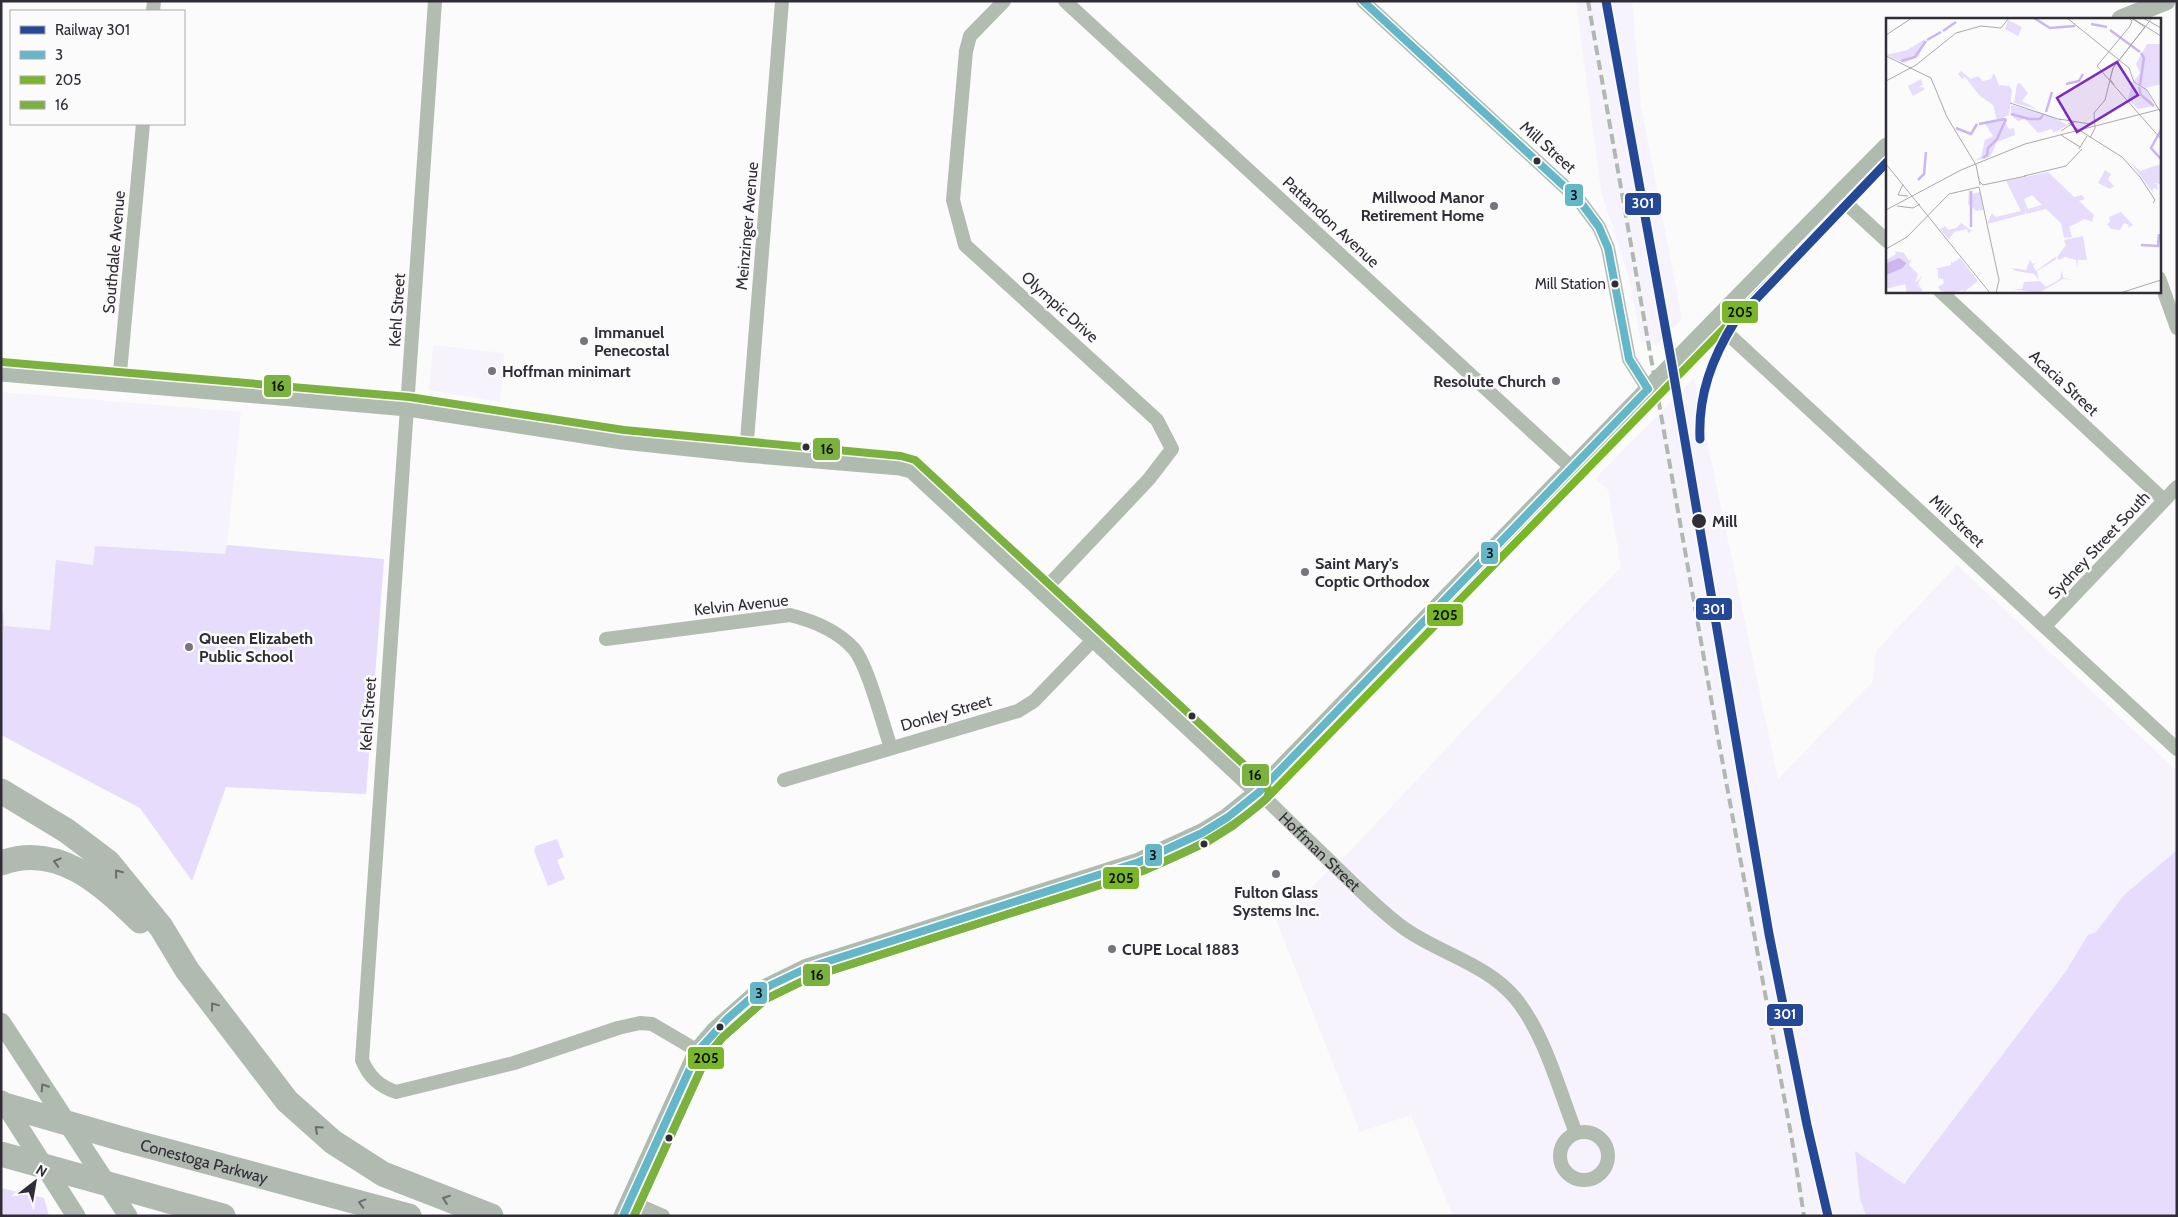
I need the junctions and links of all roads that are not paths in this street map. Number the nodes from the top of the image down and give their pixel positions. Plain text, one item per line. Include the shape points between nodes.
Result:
1 (435, 1) edge
2 (782, 1) edge
3 (1004, 1) edge
4 (1065, 1) edge
5 (1363, 1) edge
6 (2166, 1) edge
7 (2124, 18) edge
8 (143, 125) edge
9 (1886, 148) edge
10 (1838, 196) junction
11 (1886, 240) edge
12 (2160, 281) edge
13 (1941, 292) edge
14 (1714, 321) junction
15 (2177, 328) edge
16 (1, 372) edge
17 (119, 383) junction
18 (1648, 390) junction
19 (408, 408) junction
20 (746, 453) junction
21 (1573, 469) junction
22 (2177, 487) edge
23 (2164, 500) junction
24 (1044, 590) junction
25 (2045, 626) junction
26 (606, 639) dead end
27 (1094, 639) junction
28 (890, 748) junction
29 (2177, 749) edge
30 (784, 780) dead end
31 (1, 791) edge
32 (1259, 792) junction
33 (1, 863) edge
34 (187, 970) junction
35 (1, 1022) edge
36 (698, 1051) junction
37 (1, 1099) edge
38 (1, 1104) edge
39 (1576, 1133) dead end
40 (1, 1154) edge
41 (1, 1169) edge
42 (90, 1179) junction
43 (626, 1208) edge
44 (76, 1216) edge
45 (128, 1216) edge
46 (223, 1216) edge
47 (409, 1216) edge
48 (492, 1216) edge
49 (663, 1216) edge

1 - 19 street, Kehl Street
2 - 20 street, Meinzinger Avenue
3 - 24 street, Olympic Drive via 970,36 966,51 953,200 965,245 1157,420 1172,449 1149,479
4 - 21 street, Pattandon Avenue
5 - 18 street, Mill Street via 1580,200 1599,227 1608,248 1629,359
6 - 7 main road
8 - 17 street, Southdale Avenue
9 - 10 main road
10 - 11 street
10 - 14 main road
12 - 15 street
13 - 23 street, Acacia Street
14 - 18 main road
14 - 25 street, Mill Street
16 - 17 main road, Hoffman Street
17 - 19 main road, Hoffman Street
18 - 21 main road
19 - 20 main road, Hoffman Street via 623,440
19 - 36 street, Kehl Street via 362,1060 368,1073 382,1087 396,1092 514,1062 640,1023 652,1024
20 - 24 main road, Hoffman Street via 912,469
21 - 32 main road
22 - 23 street, Sydney Street South
23 - 25 street, Sydney Street South
24 - 27 main road, Hoffman Street
25 - 29 street, Mill Street
26 - 28 street, Kelvin Avenue via 790,615 816,622 855,650
27 - 28 street, Donley Street via 1034,701 1018,711
27 - 32 main road, Hoffman Street
28 - 30 street, Donley Street
34 -> 31 highway via 162,927 108,862 67,831
32 - 36 main road via 1202,833 1138,862 807,968 760,992 721,1025
32 - 39 street, Hoffman Street via 1392,919 1430,945 1490,975 1509,991 1538,1034
34 -> 33 highway via 131,912 91,877 61,862 36,857
48 -> 34 highway via 383,1174 333,1142 287,1102
45 -> 35 main road
36 - 43 main road
37 - 44 main road
47 -> 38 highway, Conestoga Parkway, bridge
40 - 42 highway, bridge
41 - 42 highway via 61,1181
42 - 46 highway, bridge
43 - 49 street

